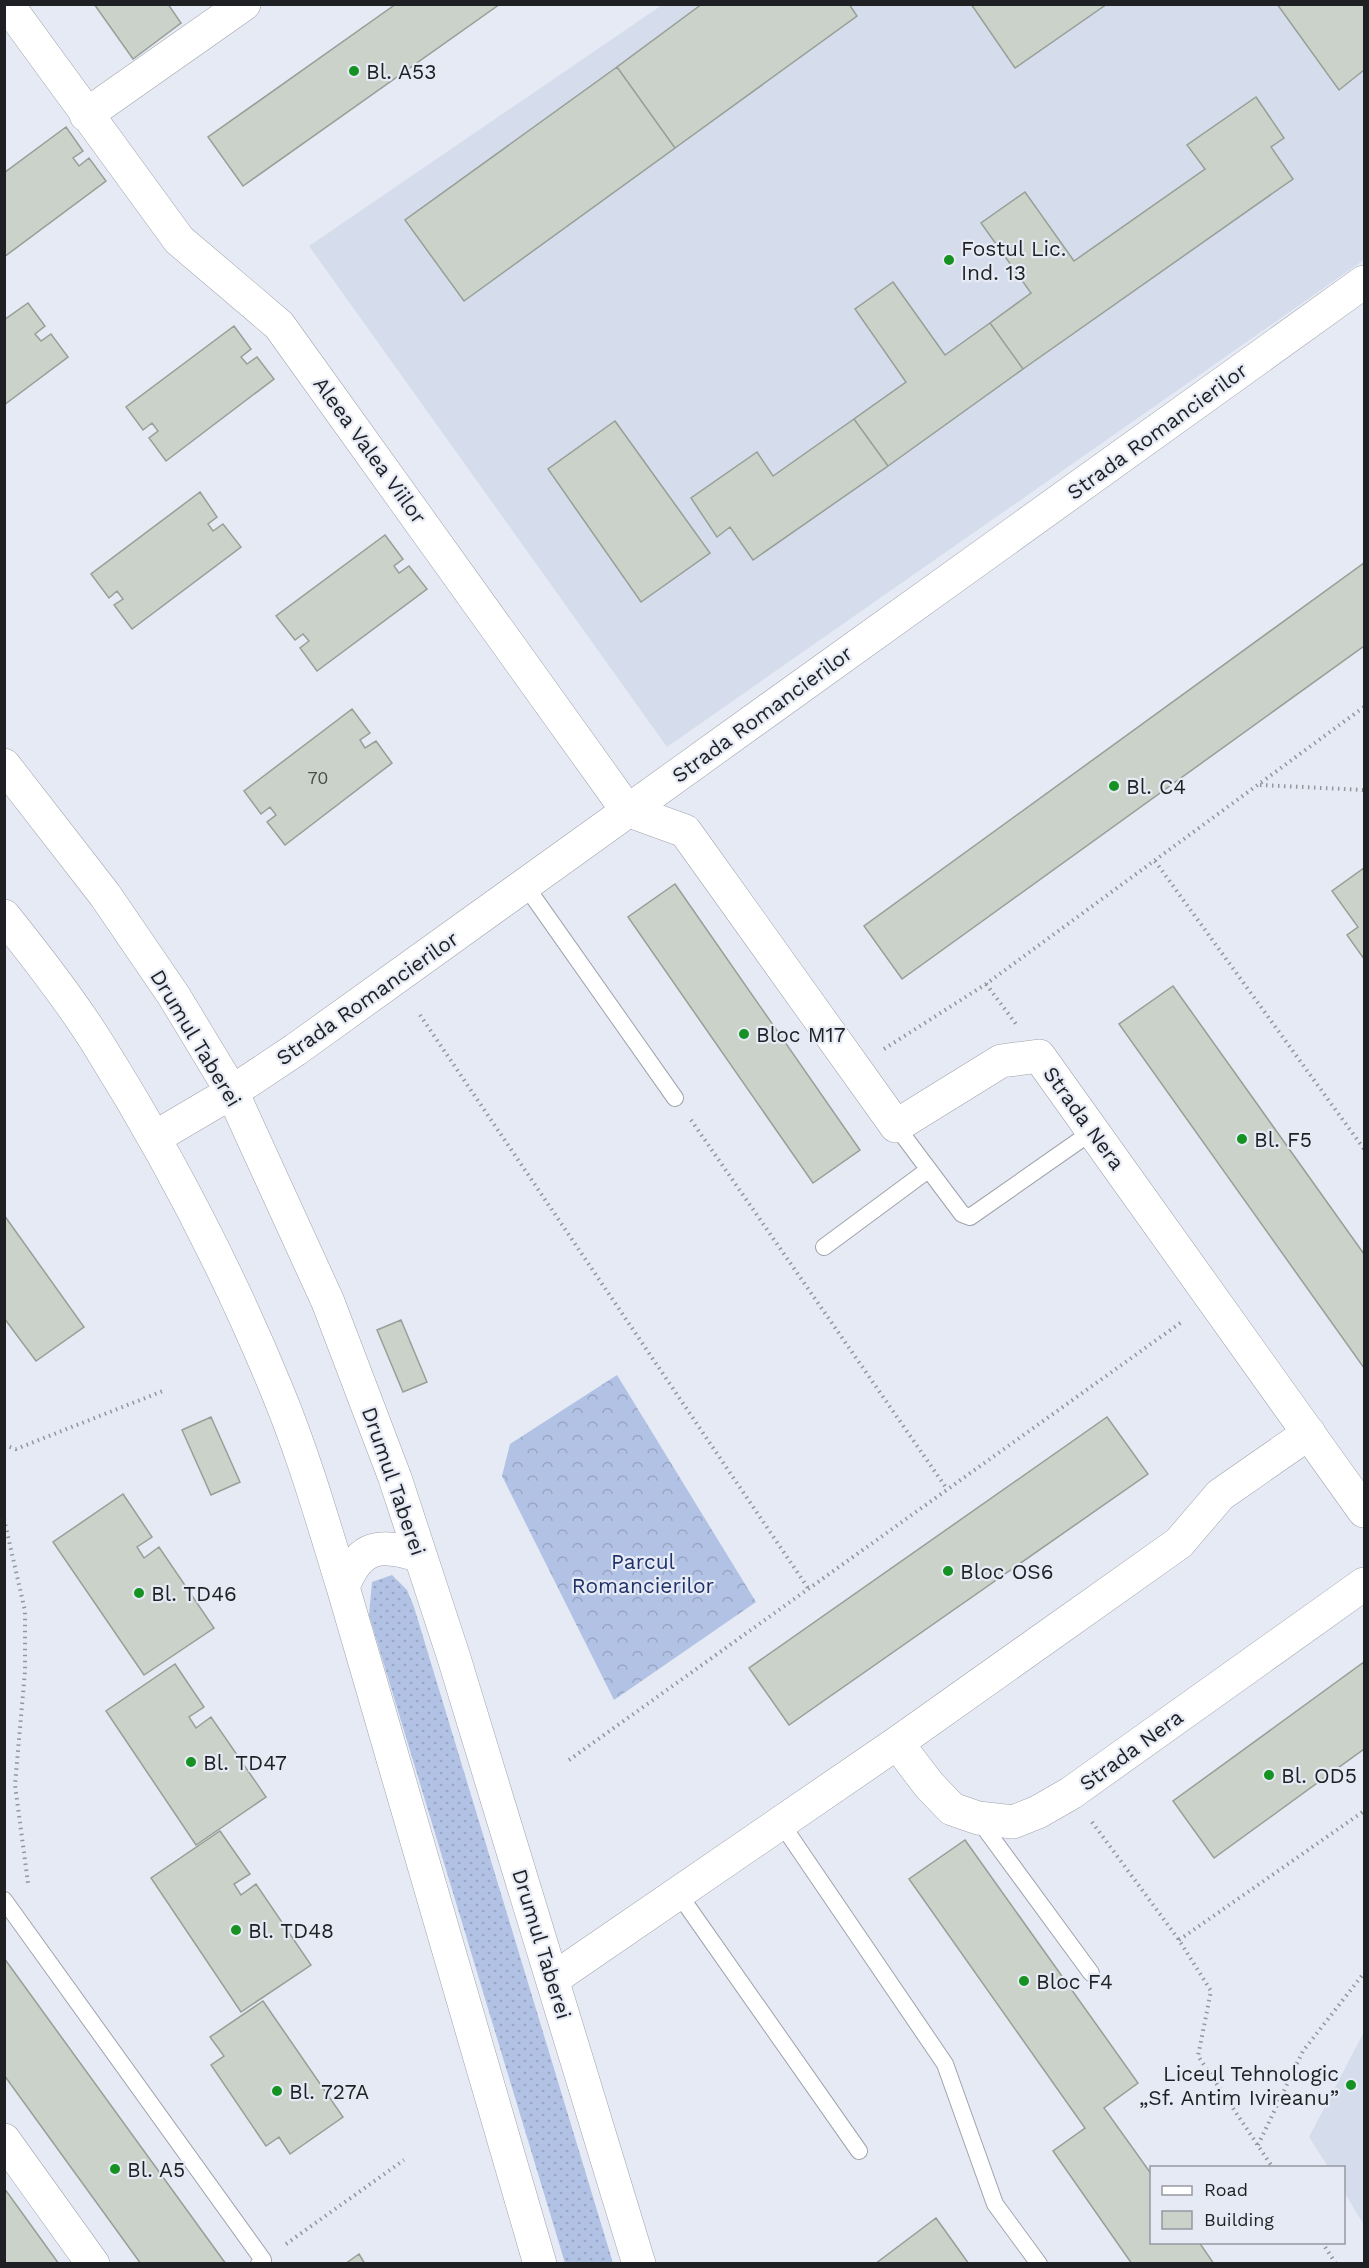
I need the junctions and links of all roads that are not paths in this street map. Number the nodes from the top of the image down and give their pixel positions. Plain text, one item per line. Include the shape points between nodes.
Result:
1 (7, 4) edge
2 (244, 4) edge
3 (86, 115) junction
4 (1365, 282) edge
5 (4, 765) edge
6 (627, 810) junction
7 (525, 885) junction
8 (4, 916) edge
9 (232, 1092) junction
10 (675, 1098) road end
11 (896, 1126) junction
12 (1093, 1131) junction
13 (154, 1138) junction
14 (928, 1170) junction
15 (824, 1247) dead end
16 (1309, 1433) junction
17 (1365, 1510) edge
18 (420, 1556) junction
19 (1365, 1584) edge
20 (343, 1587) junction
21 (897, 1743) junction
22 (978, 1818) junction
23 (781, 1823) junction
24 (678, 1893) junction
25 (4, 1900) edge
26 (1091, 1973) dead end
27 (553, 1979) junction
28 (4, 2140) edge
29 (859, 2151) dead end
30 (261, 2262) edge
31 (93, 2264) edge
32 (540, 2264) edge
33 (639, 2264) edge
34 (1039, 2264) edge

1 - 3 street, Aleea Valea Viilor
2 - 3 street
3 - 6 street, Aleea Valea Viilor via 179,240 279,325
4 - 6 street, Strada Romancierilor
5 - 9 street, Drumul Taberei via 105,895 174,996
6 - 7 street, Strada Romancierilor
6 - 11 street via 685,831
7 - 9 street, Strada Romancierilor
7 - 10 lane
8 - 13 street via 97,1042
9 - 13 street, Strada Romancierilor
9 - 18 street, Drumul Taberei via 328,1302 395,1478
11 - 12 street, Strada Nera via 1001,1061 1039,1056
11 - 14 lane
12 - 14 lane via 970,1217 962,1214
12 - 16 street, Strada Nera
13 - 20 street via 208,1240 278,1393 312,1484
14 - 15 lane
16 - 17 street, Strada Nera
16 - 21 street via 1220,1495 1179,1543
18 - 20 street via 384,1548 363,1555 351,1566
18 - 27 street, Drumul Taberei
19 - 22 street, Strada Nera via 1071,1793 1013,1822
20 - 32 street
21 - 22 street, Strada Nera via 952,1809
21 - 23 street
22 - 26 lane
23 - 24 street
23 - 34 lane via 945,2064 995,2204
24 - 27 street
24 - 29 lane
25 - 30 lane
27 - 33 street, Drumul Taberei
28 - 31 street

